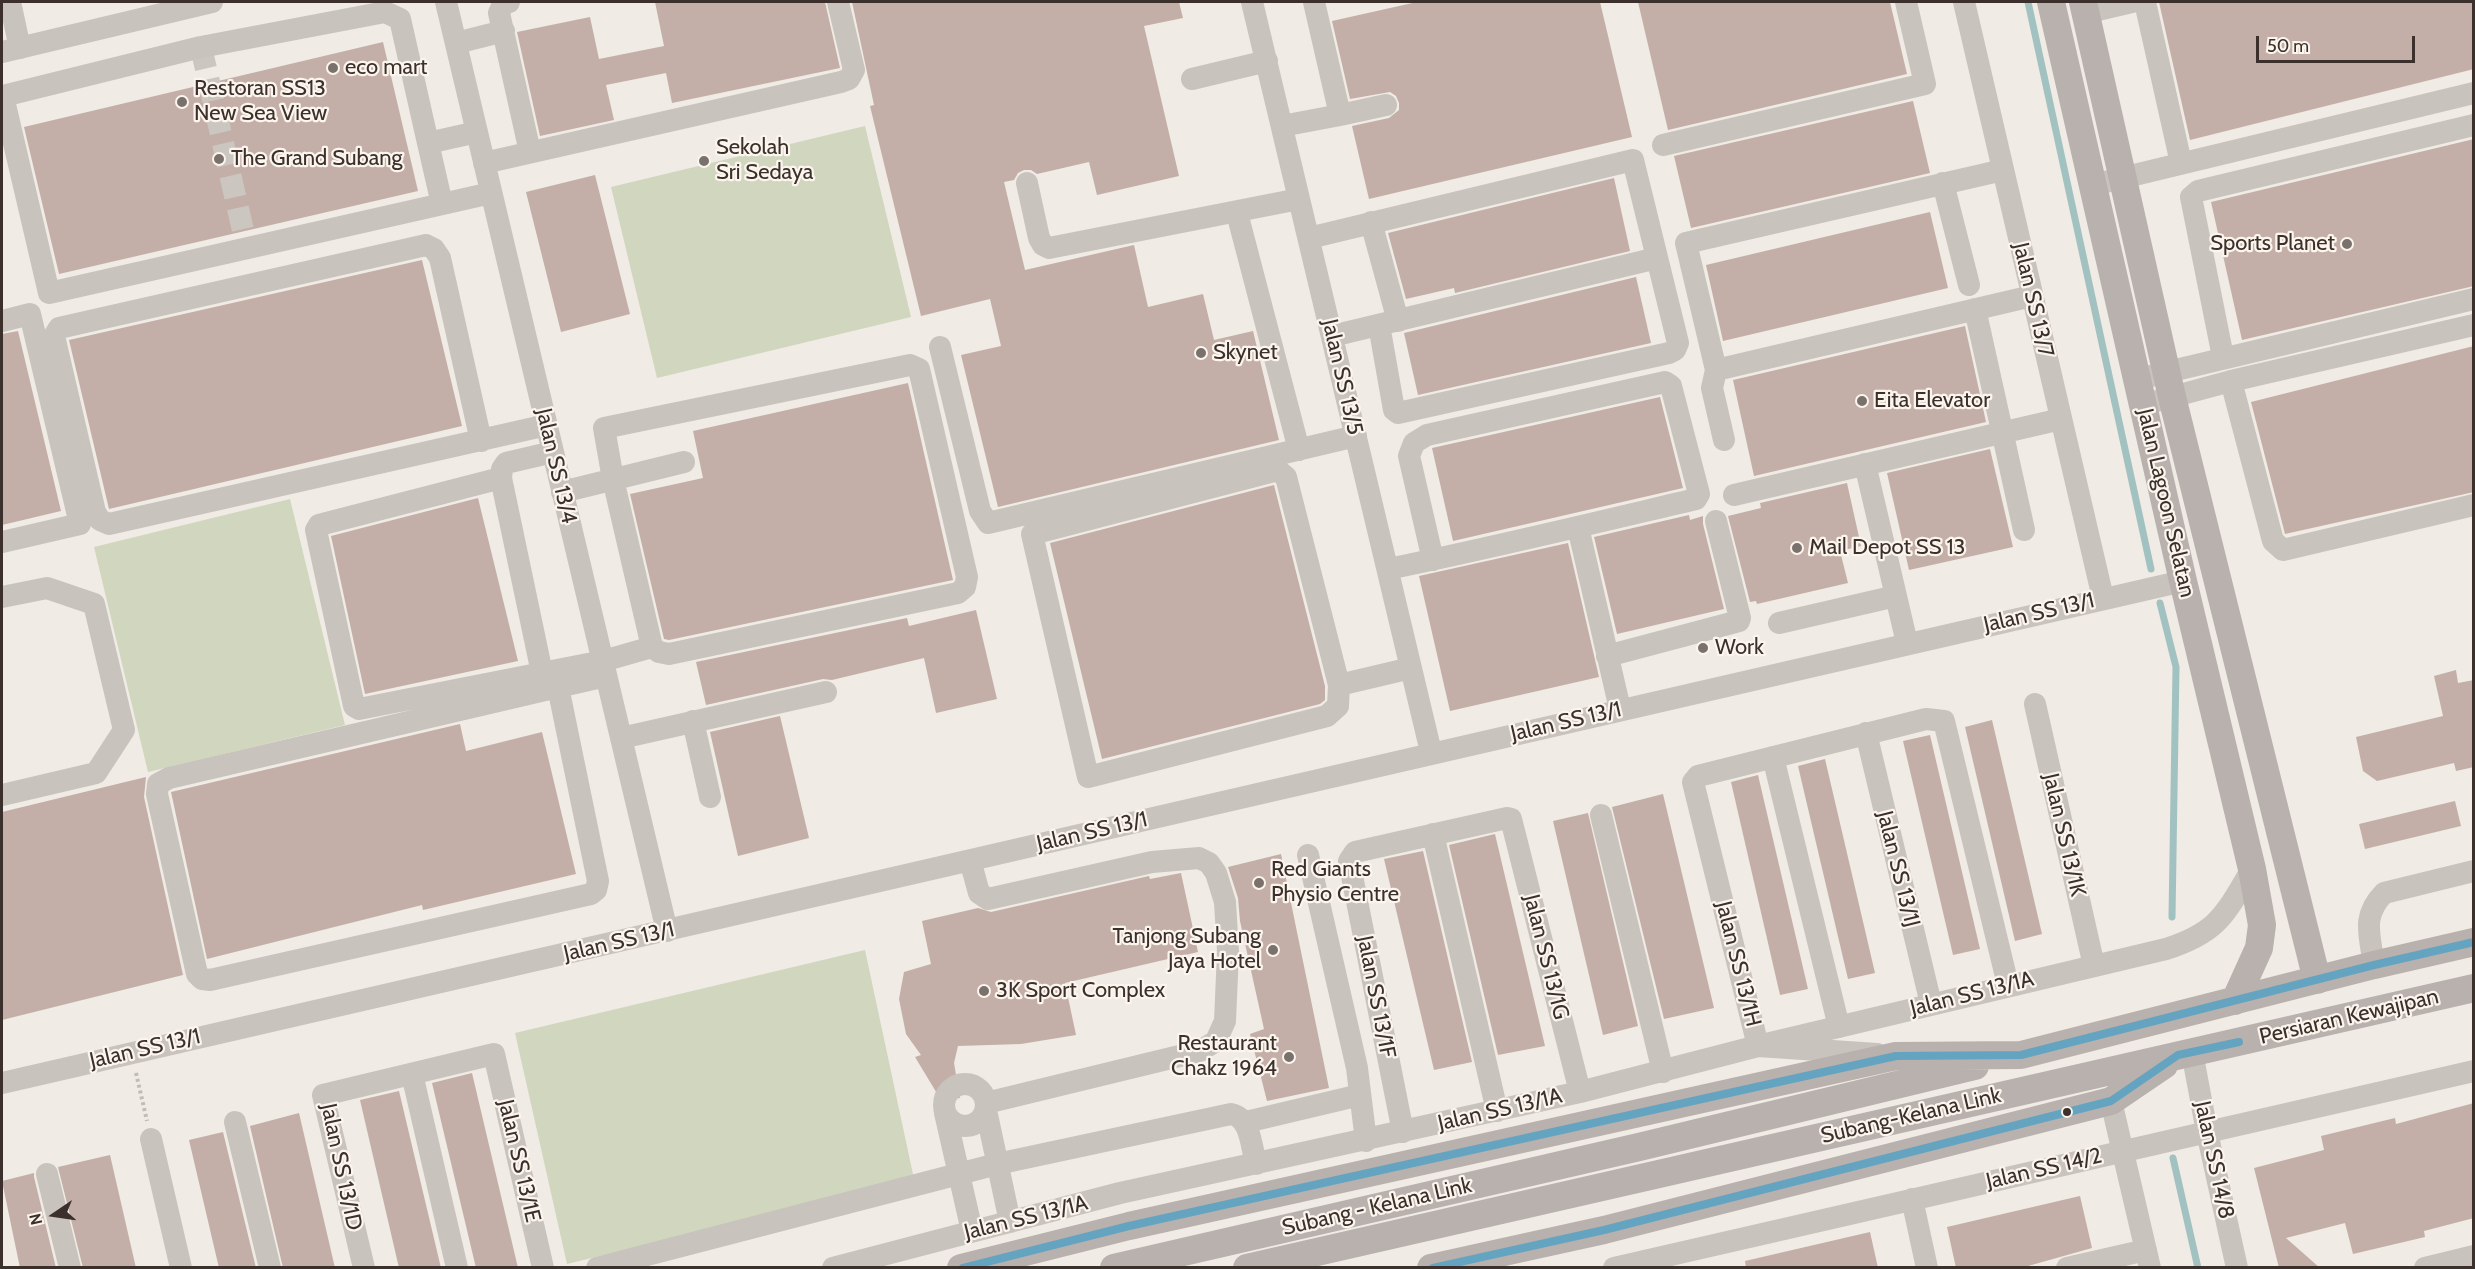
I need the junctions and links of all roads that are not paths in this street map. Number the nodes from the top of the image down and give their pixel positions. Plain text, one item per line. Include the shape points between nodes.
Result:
1 (10, 2) edge
2 (212, 2) edge
3 (446, 2) edge
4 (509, 2) edge
5 (838, 2) edge
6 (1252, 2) edge
7 (1314, 2) edge
8 (1906, 2) edge
9 (1964, 2) edge
10 (2051, 2) edge
11 (2132, 2) edge
12 (2145, 2) edge
13 (2084, 7) edge
14 (504, 31) junction
15 (456, 43) junction
16 (11, 50) edge
17 (1266, 62) junction
18 (1192, 79) dead end
19 (2474, 93) edge
20 (1386, 105) dead end
21 (1340, 115) junction
22 (2474, 125) edge
23 (1282, 126) junction
24 (477, 132) junction
25 (428, 143) junction
26 (1664, 145) dead end
27 (530, 153) junction
28 (484, 163) junction
29 (2181, 163) junction
30 (2003, 170) junction
31 (2122, 178) junction
32 (1027, 183) dead end
33 (1943, 183) junction
34 (2093, 185) junction
35 (491, 193) junction
36 (1299, 200) junction
37 (442, 204) junction
38 (1237, 213) junction
39 (1371, 222) junction
40 (1309, 238) junction
41 (1657, 258) junction
42 (1969, 285) dead end
43 (2032, 296) junction
44 (2474, 299) edge
45 (1975, 309) junction
46 (2, 321) edge
47 (1388, 323) junction
48 (2474, 325) edge
49 (1332, 336) junction
50 (940, 347) dead end
51 (2223, 357) junction
52 (1716, 370) junction
53 (2231, 381) junction
54 (2169, 384) junction
55 (2141, 392) junction
56 (2061, 419) junction
57 (547, 425) junction
58 (2002, 432) junction
59 (1356, 436) junction
60 (1724, 440) dead end
61 (481, 441) junction
62 (1299, 450) junction
63 (553, 452) junction
64 (684, 462) dead end
65 (1865, 464) junction
66 (501, 478) junction
67 (613, 479) junction
68 (562, 492) junction
69 (1734, 495) dead end
70 (2474, 505) edge
71 (1716, 521) dead end
72 (1578, 527) junction
73 (2024, 530) dead end
74 (2, 542) edge
75 (1433, 560) junction
76 (1388, 569) junction
77 (2183, 581) junction
78 (1896, 596) junction
79 (2, 597) edge
80 (2103, 598) junction
81 (1779, 623) dead end
82 (1907, 643) junction
83 (652, 647) junction
84 (1606, 656) junction
85 (1411, 668) junction
86 (604, 669) junction
87 (550, 680) junction
88 (1339, 685) junction
89 (826, 692) dead end
90 (2035, 704) dead end
91 (1620, 709) junction
92 (693, 721) junction
93 (1866, 733) junction
94 (621, 738) junction
95 (1431, 752) junction
96 (1773, 757) junction
97 (2, 795) edge
98 (710, 797) dead end
99 (1601, 815) dead end
100 (1433, 834) junction
101 (1308, 855) dead end
102 (970, 860) junction
103 (2252, 869) junction
104 (2474, 871) edge
105 (667, 931) junction
106 (2474, 942) edge
107 (2374, 965) junction
108 (2094, 966) junction
109 (2318, 980) junction
110 (2008, 985) junction
111 (2474, 988) edge
112 (2235, 1001) junction
113 (1930, 1004) junction
114 (1839, 1027) junction
115 (1758, 1046) junction
116 (494, 1054) joint
117 (2185, 1054) junction
118 (2021, 1055) junction
119 (1896, 1056) junction
120 (2474, 1071) edge
121 (1663, 1072) junction
122 (412, 1074) junction
123 (2, 1083) edge
124 (1580, 1092) junction
125 (1360, 1095) junction
126 (2112, 1101) junction
127 (986, 1107) junction
128 (1497, 1111) junction
129 (945, 1113) junction
130 (235, 1122) dead end
131 (1246, 1122) junction
132 (1403, 1132) junction
133 (2207, 1132) junction
134 (151, 1138) road end
135 (1366, 1141) junction
136 (1639, 1147) joint
137 (2124, 1151) junction
138 (998, 1164) junction
139 (1256, 1164) junction
140 (47, 1173) dead end
141 (959, 1173) junction
142 (1644, 1177) joint
143 (1912, 1200) junction
144 (1010, 1222) junction
145 (972, 1232) junction
146 (1017, 1253) junction
147 (2474, 1256) edge
148 (2148, 1259) edge
149 (1615, 1267) edge
150 (70, 1268) edge
151 (181, 1268) edge
152 (270, 1268) edge
153 (363, 1268) edge
154 (457, 1268) edge
155 (543, 1268) edge
156 (597, 1268) edge
157 (833, 1268) edge
158 (961, 1268) edge
159 (982, 1268) edge
160 (1114, 1268) edge
161 (1247, 1268) edge
162 (1431, 1268) edge
163 (1927, 1268) edge
164 (2067, 1268) edge
165 (2237, 1268) edge
166 (2425, 1268) edge

1 - 16 street
2 - 16 street
3 - 15 street, Jalan SS 13/4
4 - 14 street via 503,4 499,13
5 - 27 street via 854,70 849,79
6 - 17 street, Jalan SS 13/5
7 - 21 street
8 - 26 street via 1925,84
9 - 30 street, Jalan SS 13/7
10 - 34 main road, Jalan Lagoon Selatan
11 - 13 street
12 - 29 street
13 - 31 main road, Jalan Lagoon Selatan
14 - 15 street
14 - 27 street
15 - 24 street, Jalan SS 13/4
17 - 18 street
17 - 23 street, Jalan SS 13/5
19 - 29 street
20 - 21 street
21 - 23 street
22 - 51 street via 2198,191 2191,198
23 - 36 street, Jalan SS 13/5
24 - 25 street
24 - 28 street, Jalan SS 13/4
25 - 37 street
25 - 37 street via 400,19 385,12 201,48 3,96 49,293
27 - 28 street
28 - 35 street, Jalan SS 13/4
29 - 31 street
30 - 33 street
30 - 43 street, Jalan SS 13/7
31 - 34 street
31 - 54 main road, Jalan Lagoon Selatan
32 - 38 street via 1039,238 1049,248
33 - 42 street
33 - 52 street via 1686,243
34 - 55 main road, Jalan Lagoon Selatan
35 - 37 street
35 - 57 street, Jalan SS 13/4
36 - 38 street
36 - 40 street, Jalan SS 13/5
38 - 62 street
39 - 40 street
39 - 41 street via 1632,160
39 - 47 street
40 - 49 street, Jalan SS 13/5
41 - 47 street
41 - 47 street via 1678,343 1670,353 1398,413 1394,410
43 - 45 street
43 - 56 street, Jalan SS 13/7
44 - 51 street
45 - 52 street
45 - 58 street
46 - 74 street via 30,314 80,524
47 - 49 street
48 - 53 street
49 - 59 street, Jalan SS 13/5
50 - 62 street via 980,511 988,524
51 - 54 street
52 - 60 street via 1712,388
53 - 54 street
53 - 70 street via 2273,541 2283,550
54 - 55 street
54 - 109 main road, Jalan Lagoon Selatan
55 - 77 main road, Jalan Lagoon Selatan
56 - 58 street
56 - 80 street, Jalan SS 13/7
57 - 61 street
57 - 63 street, Jalan SS 13/4
58 - 65 street
58 - 73 street
59 - 62 street
59 - 76 street, Jalan SS 13/5
61 - 61 street via 440,258 426,244 59,328 54,336 95,512 99,520 109,524
63 - 66 street via 506,463
63 - 68 street, Jalan SS 13/4
64 - 67 street
65 - 69 street
65 - 78 street
66 - 87 street
66 - 87 street via 323,522 316,530 354,705 359,709
67 - 68 street
67 - 83 street
67 - 83 street via 606,427 910,365 919,369 967,577 965,587 958,593 669,654
68 - 86 street, Jalan SS 13/4
71 - 84 street via 1739,621
72 - 75 street
72 - 75 street via 1696,499 1699,494 1671,386 1665,382 1427,435 1414,443 1409,456
72 - 84 street
75 - 76 street
76 - 85 street, Jalan SS 13/5
77 - 80 street, Jalan SS 13/1
77 - 103 main road, Jalan Lagoon Selatan
78 - 81 street
78 - 82 street
79 - 97 street via 47,588 94,604 124,730 96,773
80 - 82 street, Jalan SS 13/1
82 - 91 street, Jalan SS 13/1
83 - 86 street
84 - 91 street
85 - 88 street
85 - 95 street, Jalan SS 13/5
86 - 87 street
86 - 94 street, Jalan SS 13/4
87 - 87 street via 598,881 596,890 210,980 197,974 158,784
88 - 88 street via 1286,477 1280,472 1032,534 1088,777 1327,716 1338,706
89 - 92 street
90 - 108 street, Jalan SS 13/1K
91 - 95 street, Jalan SS 13/1
92 - 94 street
92 - 98 street
93 - 96 street
93 - 110 street via 1926,719 1944,722
93 - 113 street, Jalan SS 13/1J
94 - 105 street, Jalan SS 13/4
95 - 102 street, Jalan SS 13/1
96 - 114 street
96 - 115 street, Jalan SS 13/1H via 1698,776 1693,782
99 - 121 street
100 - 124 street, Jalan SS 13/1G via 1507,818 1513,822
100 - 128 street
100 - 132 street, Jalan SS 13/1F via 1354,852 1349,861
101 - 125 street
102 - 105 street, Jalan SS 13/1
102 - 127 street via 980,893 988,899 1152,862 1199,858 1216,873 1225,902 1225,1021 1216,1041 1200,1051
103 - 108 street, Jalan SS 13/1A via 2225,915 2211,929 2166,949
103 - 112 main road, Jalan Lagoon Selatan via 2262,925 2259,948
104 - 107 street via 2384,893 2368,917
105 - 123 street, Jalan SS 13/1
106 - 107 main road, Persiaran Kewajipan
107 - 109 main road, Persiaran Kewajipan
108 - 110 street, Jalan SS 13/1A
109 - 112 main road, Persiaran Kewajipan
110 - 113 street, Jalan SS 13/1A
111 - 117 main road, Persiaran Kewajipan
112 - 118 main road, Persiaran Kewajipan
113 - 114 street, Jalan SS 13/1A
114 - 115 street, Jalan SS 13/1A
115 - 119 street, Jalan SS 13/1H
115 - 121 street, Jalan SS 13/1A
116 - 122 street, Jalan SS 13/1D
116 - 155 street, Jalan SS 13/1E
117 - 126 main road, Persiaran Kewajipan
117 - 133 street, Jalan SS 14/8
117 - 142 main road, Subang-Kelana Link
118 - 119 main road, Persiaran Kewajipan
118 - 136 main road, Subang-Kelana Link
119 - 146 main road, Persiaran Kewajipan
120 - 133 street, Jalan SS 14/2
121 - 124 street, Jalan SS 13/1A
122 - 153 street, Jalan SS 13/1D via 323,1095
122 - 154 street
124 - 128 street, Jalan SS 13/1A
125 - 131 street
125 - 135 street
126 - 137 street
126 - 162 main road, Persiaran Kewajipan via 1604,1230
127 - 129 street via 979,1122 966,1126 954,1123
127 - 129 street via 981,1090 961,1084 954,1086 945,1098
127 - 138 street
128 - 132 street, Jalan SS 13/1A
129 - 141 street
130 - 152 street
131 - 138 street via 1231,1113
131 - 139 street
132 - 135 street, Jalan SS 13/1A
133 - 137 street, Jalan SS 14/2
133 - 165 street, Jalan SS 14/8
134 - 151 street
135 - 139 street, Jalan SS 13/1A
136 - 160 main road, Subang - Kelana Link
137 - 143 street, Jalan SS 14/2
137 - 148 street
138 - 141 street
138 - 144 street
139 - 144 street, Jalan SS 13/1A
140 - 150 street
141 - 145 street
141 - 156 street
142 - 161 main road, Subang - Kelana Link
143 - 149 street, Jalan SS 14/2
143 - 163 street
144 - 145 street, Jalan SS 13/1A
145 - 157 street, Jalan SS 13/1A
146 - 158 main road, Persiaran Kewajipan
146 - 159 main road
147 - 166 street
148 - 164 street

